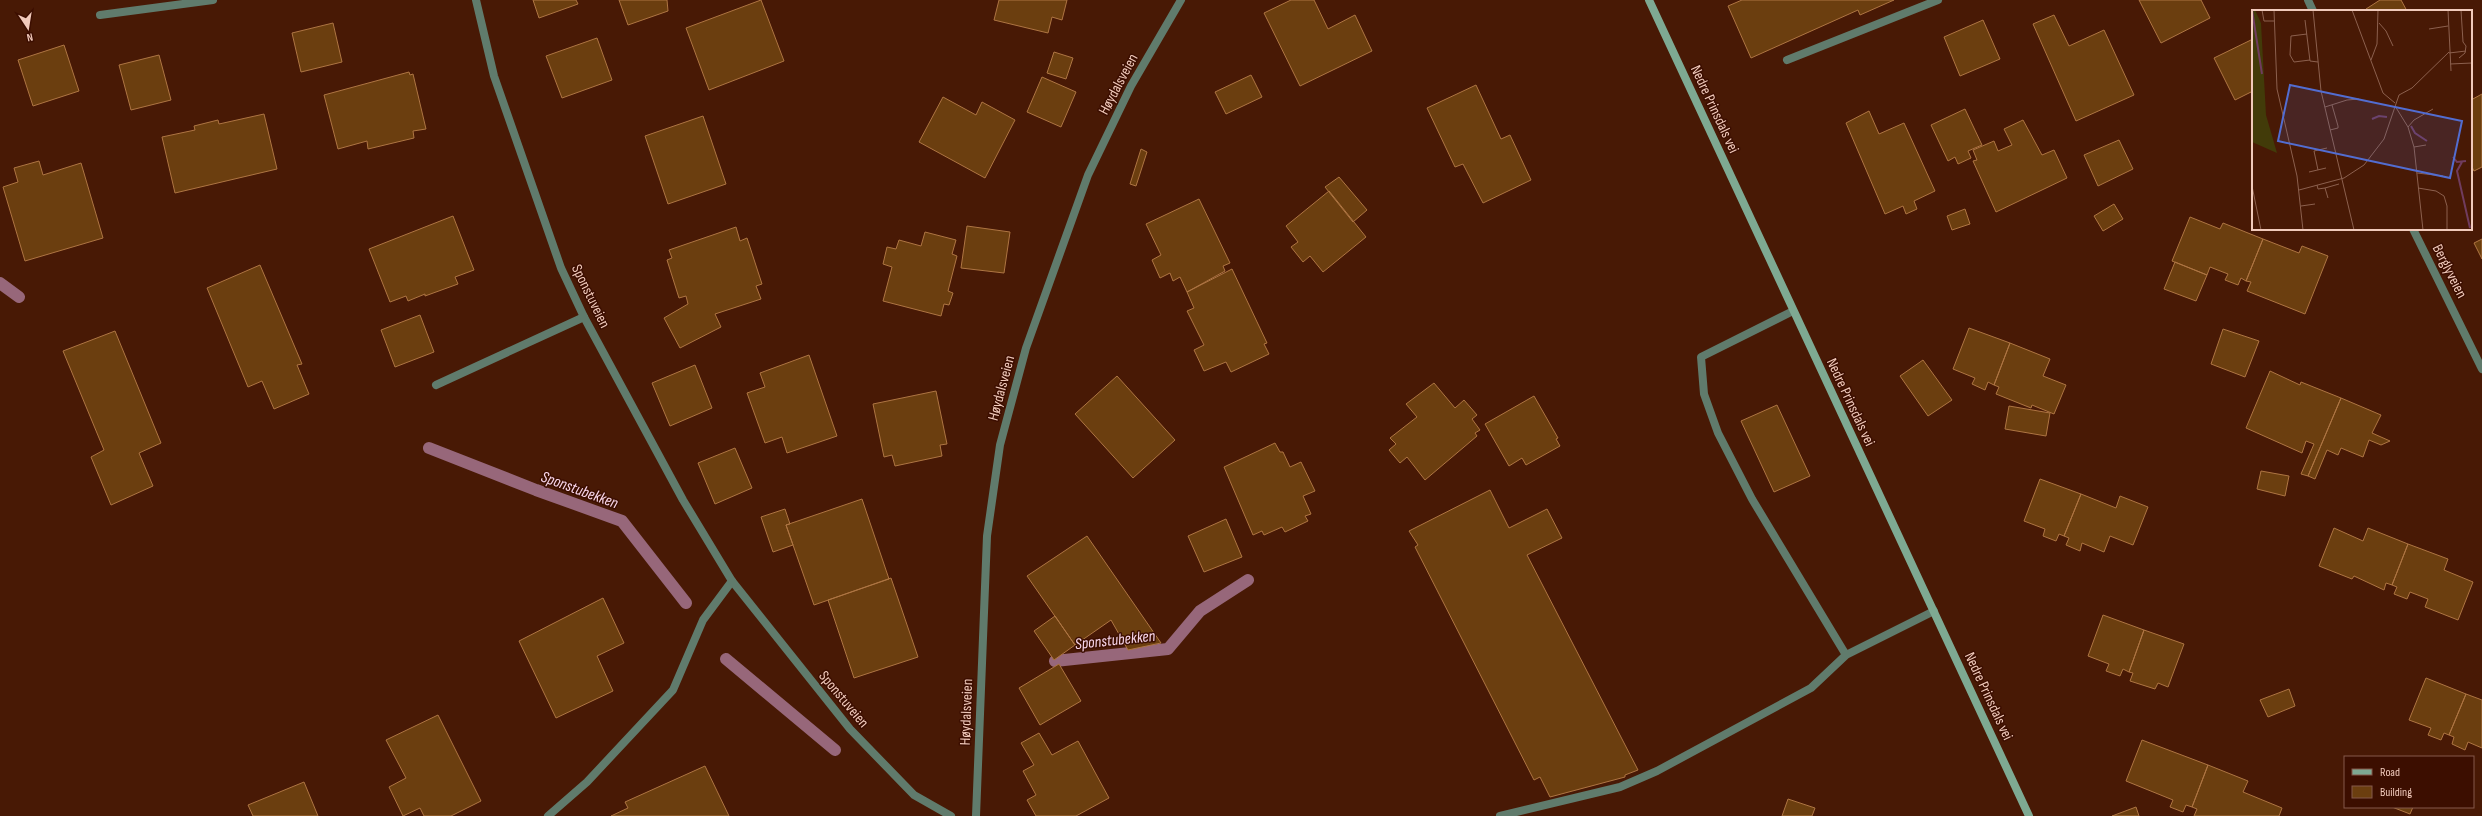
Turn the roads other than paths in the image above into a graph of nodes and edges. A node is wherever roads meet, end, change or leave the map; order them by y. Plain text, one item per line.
1 (213, 0) edge
2 (476, 0) edge
3 (1181, 0) edge
4 (1649, 0) edge
5 (1938, 0) edge
6 (2308, 0) edge
7 (2313, 10) edge
8 (100, 14) dead end
9 (1787, 60) dead end
10 (2413, 230) edge
11 (1793, 311) junction
12 (584, 317) junction
13 (2482, 369) edge
14 (436, 385) dead end
15 (732, 582) junction
16 (1934, 611) junction
17 (1846, 656) junction
18 (548, 816) edge
19 (952, 816) edge
20 (976, 816) edge
21 (1500, 816) edge
22 (2029, 816) edge

1 - 8 street
2 - 12 street, Sponstuveien
3 - 20 street, Høydalsveien
4 - 11 main road, Nedre Prinsdals vei
5 - 9 street
6 - 7 street
10 - 13 street, Berglyveien
11 - 16 main road, Nedre Prinsdals vei
11 - 17 street
12 - 14 street
12 - 15 street, Sponstuveien
15 - 18 street
15 - 19 street, Sponstuveien
16 - 17 street
16 - 22 main road, Nedre Prinsdals vei
17 - 21 street

